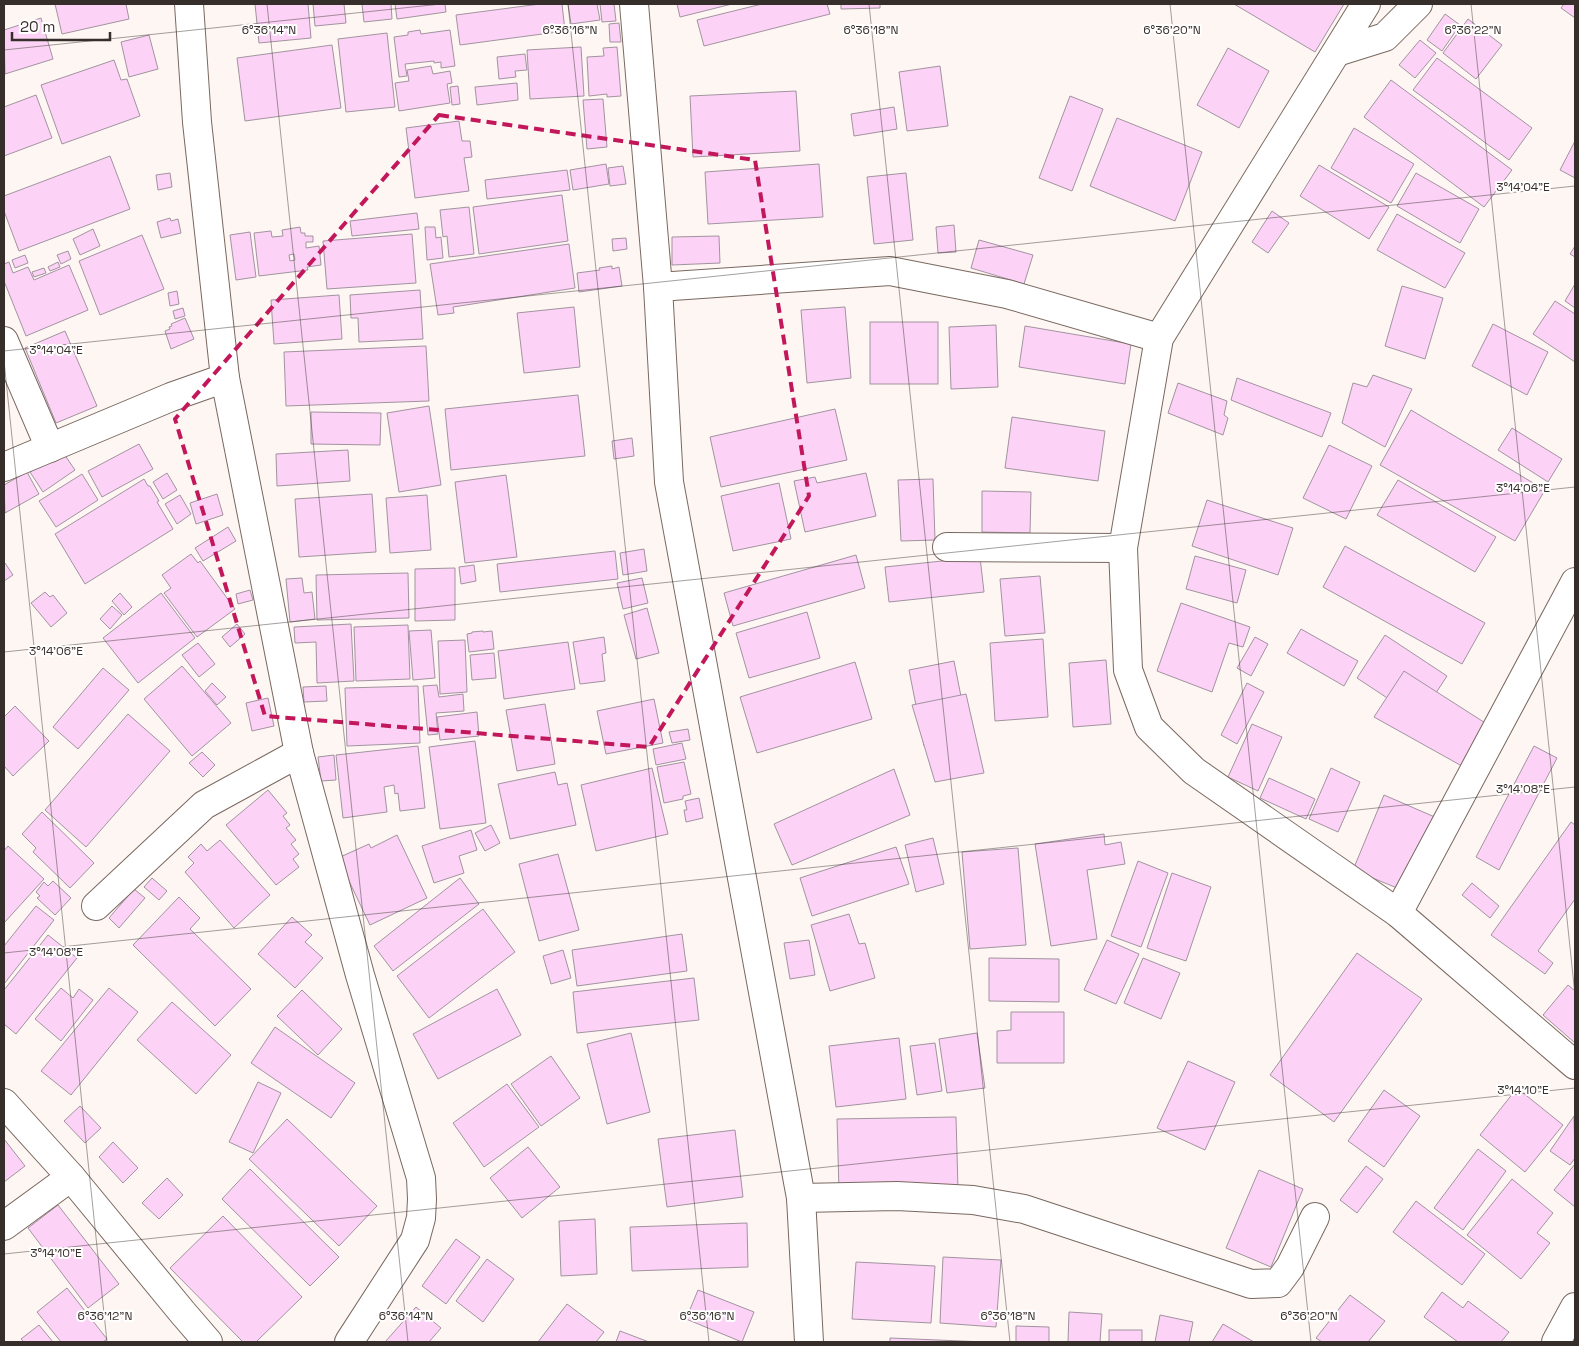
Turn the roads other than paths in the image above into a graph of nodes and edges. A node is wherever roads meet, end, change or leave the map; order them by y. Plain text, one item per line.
1 (188, 4) edge
2 (634, 4) edge
3 (1366, 4) edge
4 (1418, 4) edge
5 (1337, 52) junction
6 (658, 287) junction
7 (1159, 338) junction
8 (4, 341) edge
9 (225, 378) junction
10 (50, 448) junction
11 (4, 467) edge
12 (947, 546) dead end
13 (1123, 548) junction
14 (1575, 582) edge
15 (299, 753) junction
16 (96, 906) dead end
17 (1398, 912) junction
18 (1575, 1065) edge
19 (4, 1102) edge
20 (72, 1177) junction
21 (801, 1198) junction
22 (1315, 1217) dead end
23 (4, 1226) edge
24 (1575, 1307) edge
25 (208, 1342) edge
26 (349, 1342) edge
27 (809, 1342) edge
28 (1556, 1342) edge

1 - 9 street
2 - 6 street
3 - 5 street
4 - 5 street
5 - 7 street
6 - 7 street
6 - 21 street
7 - 13 street
8 - 10 street
9 - 10 street
9 - 15 street
10 - 11 street
12 - 13 street
13 - 17 street
14 - 17 street
15 - 16 street
15 - 26 street
17 - 18 street
19 - 20 street
20 - 23 street
20 - 25 street
21 - 22 street
21 - 27 street
24 - 28 street

